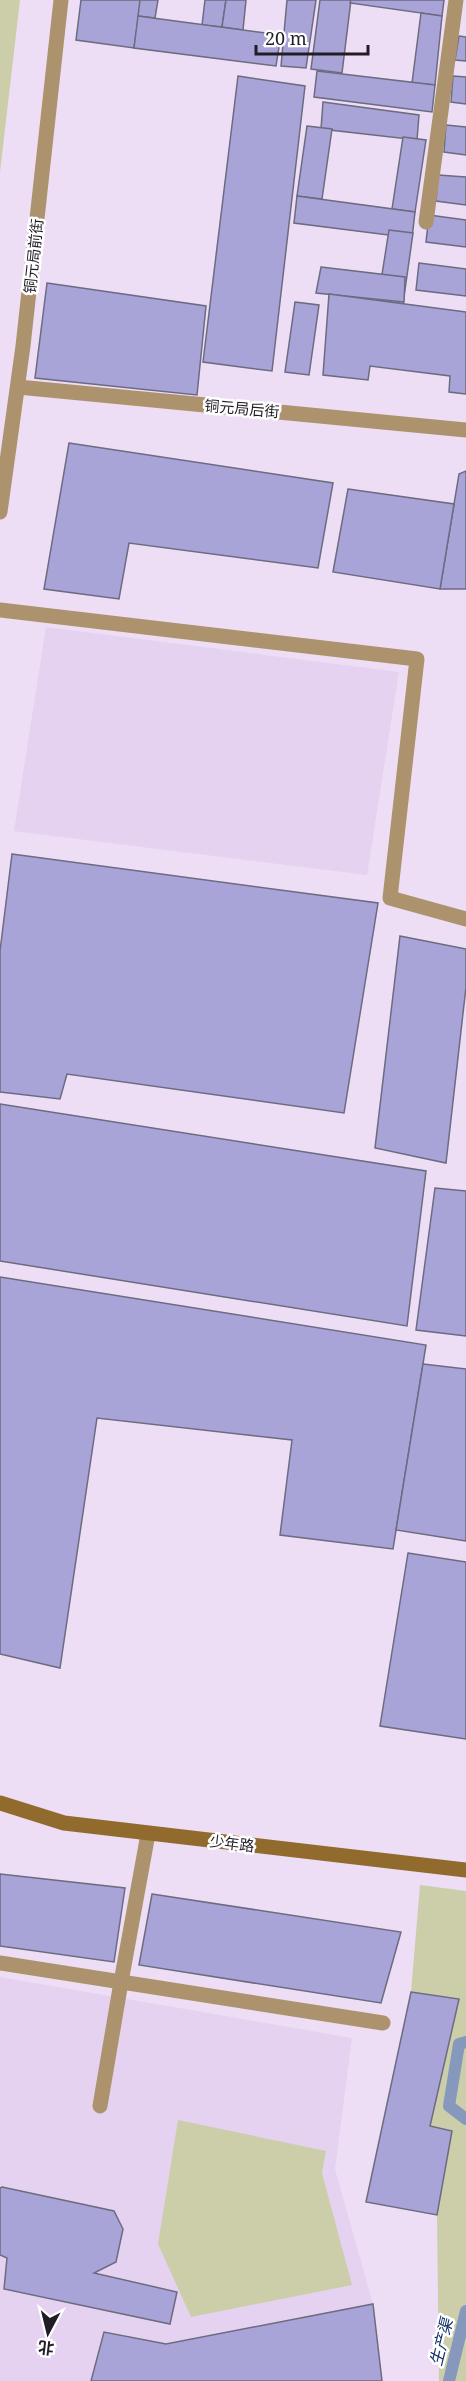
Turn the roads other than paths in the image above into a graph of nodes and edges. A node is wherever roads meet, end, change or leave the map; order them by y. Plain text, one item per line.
1 (61, 0) edge
2 (456, 0) edge
3 (426, 222) dead end
4 (18, 387) junction
5 (466, 430) edge
6 (0, 512) edge
7 (0, 610) edge
8 (466, 919) edge
9 (0, 1803) edge
10 (148, 1834) junction
11 (466, 1870) edge
12 (0, 1963) edge
13 (121, 1982) junction
14 (383, 2023) dead end
15 (100, 2106) dead end

1 - 4 street, 铜元局前街
2 - 3 street
4 - 5 street, 铜元局后街
4 - 6 street, 铜元局前街
7 - 8 street
9 - 10 main road, 少年路
10 - 11 main road, 少年路
10 - 13 street
12 - 13 street
13 - 14 street
13 - 15 street

